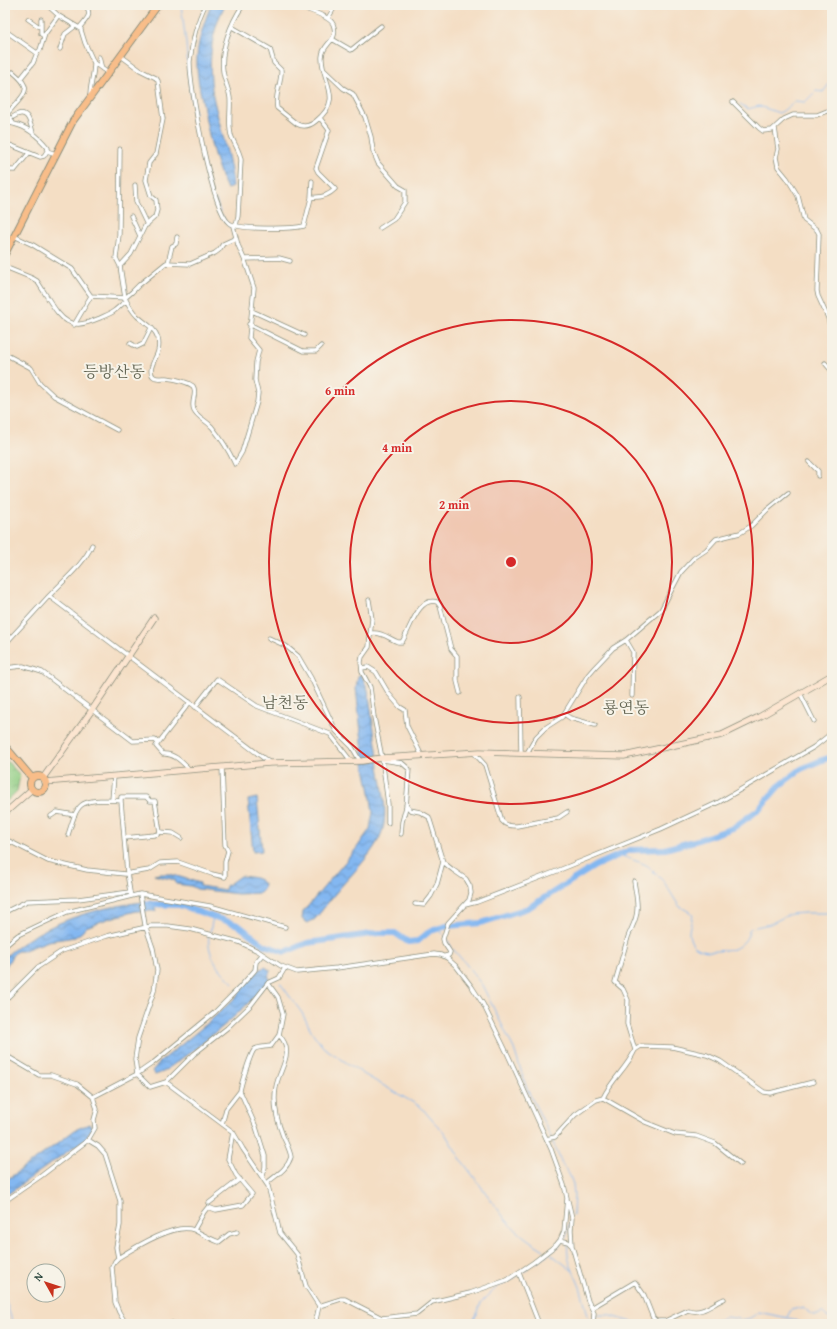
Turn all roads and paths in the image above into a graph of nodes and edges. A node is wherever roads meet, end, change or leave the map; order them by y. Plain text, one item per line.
1 (86, 5) edge
2 (158, 5) edge
3 (205, 5) edge
4 (243, 5) edge
5 (264, 5) edge
6 (273, 5) edge
7 (296, 5) edge
8 (336, 5) edge
9 (49, 6) edge
10 (58, 16) junction
11 (328, 18) junction
12 (28, 19) dead end
13 (41, 19) dead end
14 (74, 26) junction
15 (381, 26) dead end
16 (41, 27) junction
17 (232, 27) junction
18 (81, 29) junction
19 (7, 32) dead end
20 (44, 36) junction
21 (332, 39) junction
22 (60, 49) dead end
23 (37, 53) junction
24 (121, 56) junction
25 (99, 57) dead end
26 (94, 63) junction
27 (323, 69) junction
28 (13, 72) dead end
29 (105, 72) junction
30 (21, 78) junction
31 (90, 96) junction
32 (733, 102) dead end
33 (832, 109) edge
34 (13, 117) dead end
35 (320, 118) junction
36 (5, 122) edge
37 (13, 123) junction
38 (775, 128) junction
39 (33, 133) junction
40 (5, 143) edge
41 (120, 149) dead end
42 (47, 151) junction
43 (29, 153) junction
44 (56, 154) junction
45 (5, 170) edge
46 (312, 181) dead end
47 (135, 185) dead end
48 (311, 197) junction
49 (131, 216) dead end
50 (147, 225) junction
51 (235, 226) junction
52 (380, 228) dead end
53 (14, 236) junction
54 (140, 236) junction
55 (177, 237) dead end
56 (236, 238) junction
57 (5, 254) edge
58 (245, 259) junction
59 (290, 261) dead end
60 (168, 263) junction
61 (120, 266) junction
62 (5, 267) edge
63 (91, 296) junction
64 (125, 299) junction
65 (252, 311) junction
66 (250, 324) junction
67 (74, 325) junction
68 (151, 328) junction
69 (832, 333) edge
70 (304, 335) dead end
71 (130, 343) dead end
72 (321, 346) dead end
73 (5, 354) edge
74 (825, 363) dead end
75 (832, 371) edge
76 (117, 430) dead end
77 (809, 462) dead end
78 (818, 476) dead end
79 (788, 493) dead end
80 (92, 545) dead end
81 (49, 596) junction
82 (369, 600) dead end
83 (154, 618) dead end
84 (370, 636) junction
85 (269, 638) dead end
86 (626, 640) junction
87 (5, 644) edge
88 (127, 655) junction
89 (5, 668) edge
90 (362, 668) junction
91 (832, 675) edge
92 (460, 693) dead end
93 (800, 693) junction
94 (632, 696) dead end
95 (520, 697) dead end
96 (190, 702) junction
97 (195, 707) junction
98 (92, 710) junction
99 (564, 714) junction
100 (814, 720) dead end
101 (595, 725) dead end
102 (832, 730) edge
103 (336, 731) junction
104 (330, 734) junction
105 (158, 743) junction
106 (5, 746) edge
107 (474, 753) junction
108 (524, 753) junction
109 (422, 756) junction
110 (382, 759) junction
111 (351, 761) junction
112 (361, 761) junction
113 (270, 763) junction
114 (222, 767) junction
115 (190, 770) junction
116 (114, 776) junction
117 (32, 778) junction
118 (44, 780) junction
119 (32, 789) junction
120 (112, 800) junction
121 (121, 801) junction
122 (406, 805) junction
123 (567, 812) dead end
124 (5, 813) edge
125 (74, 815) junction
126 (51, 816) dead end
127 (388, 823) dead end
128 (160, 832) junction
129 (401, 834) dead end
130 (68, 835) dead end
131 (124, 838) junction
132 (181, 838) dead end
133 (5, 846) edge
134 (443, 862) junction
135 (127, 873) junction
136 (634, 881) dead end
137 (130, 894) junction
138 (140, 896) junction
139 (415, 904) dead end
140 (465, 905) junction
141 (5, 912) edge
142 (145, 926) junction
143 (285, 927) dead end
144 (5, 946) edge
145 (262, 955) junction
146 (445, 956) junction
147 (285, 968) junction
148 (268, 982) junction
149 (5, 1000) edge
150 (279, 1035) junction
151 (635, 1050) junction
152 (5, 1055) edge
153 (137, 1074) junction
154 (166, 1082) junction
155 (812, 1082) dead end
156 (240, 1091) junction
157 (93, 1097) junction
158 (603, 1098) junction
159 (222, 1124) junction
160 (233, 1132) junction
161 (546, 1139) junction
162 (88, 1140) junction
163 (741, 1164) dead end
164 (262, 1177) junction
165 (240, 1179) junction
166 (267, 1183) junction
167 (211, 1196) dead end
168 (567, 1198) junction
169 (5, 1200) edge
170 (209, 1203) junction
171 (208, 1207) junction
172 (194, 1230) junction
173 (238, 1232) dead end
174 (560, 1240) junction
175 (572, 1246) junction
176 (118, 1258) junction
177 (519, 1272) junction
178 (724, 1299) dead end
179 (319, 1306) junction
180 (591, 1306) junction
181 (653, 1318) junction
182 (126, 1324) edge
183 (315, 1324) edge
184 (539, 1324) edge
185 (593, 1324) edge
186 (654, 1324) edge

1 - 18 street
2 - 24 main road
3 - 51 street
4 - 17 street
5 - 6 street
7 - 11 street
8 - 11 street
9 - 10 street
10 - 14 street
10 - 20 street
11 - 21 street
12 - 16 street
13 - 16 street
14 - 18 street
14 - 22 street
15 - 21 street
16 - 20 street
17 - 35 street
17 - 51 street
18 - 26 street
19 - 23 street
20 - 23 street
21 - 27 street
23 - 30 street
24 - 29 main road
24 - 50 street
25 - 29 street
26 - 29 street
26 - 31 street
27 - 35 street
27 - 52 street
28 - 30 street
29 - 31 main road
30 - 37 street
31 - 44 main road
32 - 38 street
33 - 38 street
34 - 39 street
35 - 48 street
36 - 37 street
37 - 39 street
38 - 69 street
39 - 42 street
40 - 43 street
41 - 61 street
42 - 43 street
42 - 44 street
43 - 45 street
44 - 53 main road
46 - 48 street
47 - 50 street
48 - 51 street
49 - 54 street
50 - 54 street
51 - 56 street
53 - 57 main road
53 - 63 street
54 - 61 street
55 - 60 street
56 - 58 street
56 - 60 street
58 - 59 street
58 - 65 street
60 - 64 street
61 - 64 street
62 - 67 street
63 - 64 street
63 - 67 street
64 - 67 street
64 - 68 street
65 - 66 street
65 - 70 street
66 - 68 street
66 - 72 street
68 - 71 street
73 - 76 street
74 - 75 street
77 - 78 street
79 - 86 street
80 - 81 street
81 - 87 street
81 - 88 street
82 - 84 street
83 - 88 main road
84 - 90 street
84 - 92 street
85 - 103 street
86 - 94 street
86 - 99 street
88 - 96 street
88 - 98 main road
89 - 98 street
90 - 109 street
90 - 110 street
91 - 93 main road
93 - 100 street
93 - 108 main road
95 - 108 street
96 - 97 street
96 - 105 street
97 - 104 street
97 - 113 street
98 - 105 street
98 - 118 main road
99 - 101 street
99 - 108 street
102 - 140 street
103 - 104 street
103 - 112 street
104 - 111 street
105 - 115 street
106 - 117 main road
107 - 108 main road
107 - 109 main road
107 - 123 street
109 - 110 main road
110 - 112 main road
110 - 122 street
110 - 127 street
111 - 112 main road
111 - 113 main road
113 - 114 main road
114 - 115 main road
114 - 135 street
115 - 116 main road
116 - 118 main road
116 - 120 street
117 - 118 main road
117 - 119 main road
118 - 119 main road
119 - 124 main road
120 - 121 street
120 - 125 street
121 - 128 street
121 - 131 street
122 - 129 street
122 - 134 street
125 - 126 street
125 - 130 street
128 - 131 street
128 - 132 street
131 - 135 street
133 - 135 street
134 - 139 street
134 - 140 street
135 - 137 street
136 - 151 street
137 - 138 street
137 - 141 street
137 - 144 street
138 - 142 street
138 - 143 street
140 - 146 street
142 - 145 street
142 - 149 street
142 - 153 street
145 - 147 street
145 - 153 street
146 - 147 street
146 - 161 street
147 - 148 street
148 - 150 street
148 - 154 street
150 - 156 street
150 - 166 street
151 - 155 street
151 - 158 street
152 - 157 street
153 - 154 street
153 - 157 street
154 - 159 street
156 - 159 street
156 - 164 street
157 - 162 street
158 - 161 street
158 - 163 street
159 - 160 street
160 - 164 street
160 - 165 street
161 - 168 street
162 - 169 street
162 - 176 street
164 - 166 street
165 - 170 street
165 - 171 street
166 - 179 street
167 - 170 street
168 - 174 street
168 - 175 street
170 - 171 street
171 - 172 street
172 - 173 street
172 - 176 street
174 - 175 street
174 - 177 street
175 - 180 street
176 - 182 street
177 - 179 street
177 - 184 street
178 - 181 street
179 - 183 street
180 - 181 street
180 - 185 street
181 - 186 street

